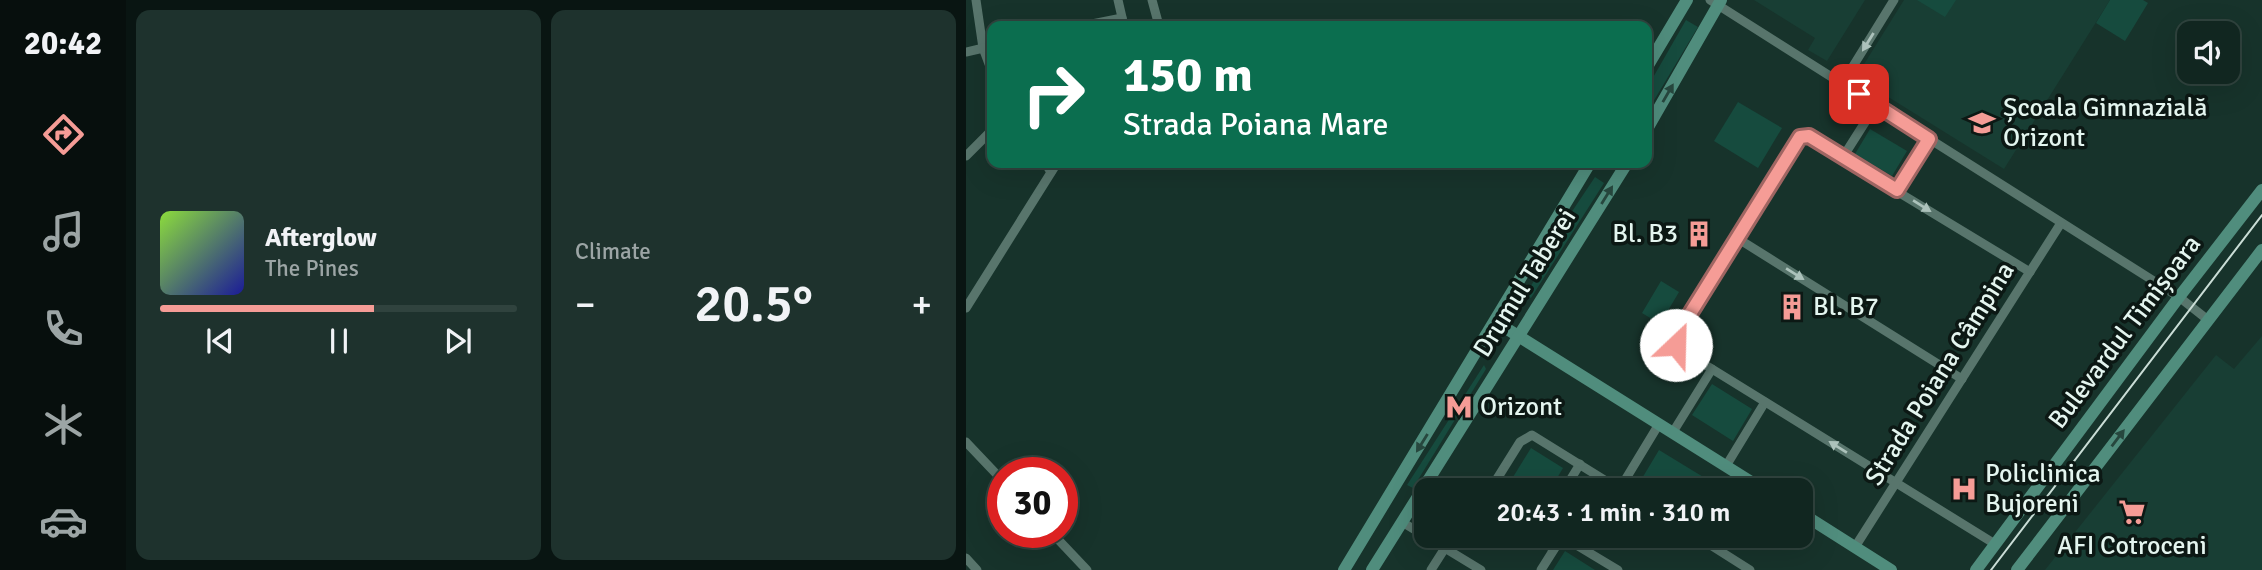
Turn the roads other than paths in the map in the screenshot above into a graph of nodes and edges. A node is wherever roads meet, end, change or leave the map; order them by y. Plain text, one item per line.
1 (976, 0) edge
2 (1118, 0) edge
3 (1152, 0) edge
4 (1687, 0) edge
5 (1894, 0) edge
6 (1717, 2) edge
7 (1123, 21) edge
8 (1158, 21) edge
9 (987, 43) edge
10 (987, 47) edge
11 (966, 52) edge
12 (1652, 59) edge
13 (1842, 84) junction
14 (1876, 105) junction
15 (1652, 120) edge
16 (987, 135) edge
17 (1929, 139) junction
18 (966, 156) edge
19 (1843, 157) junction
20 (1048, 168) edge
21 (1054, 168) edge
22 (1587, 168) edge
23 (1624, 168) edge
24 (1051, 172) junction
25 (1897, 190) junction
26 (2262, 190) edge
27 (2061, 223) junction
28 (1737, 238) junction
29 (2262, 250) edge
30 (2030, 272) junction
31 (2179, 297) junction
32 (966, 308) edge
33 (2208, 320) junction
34 (1496, 322) junction
35 (1519, 336) junction
36 (1712, 369) junction
37 (1962, 379) junction
38 (1765, 402) junction
39 (1659, 424) junction
40 (1673, 432) junction
41 (966, 442) edge
42 (987, 464) edge
43 (1580, 464) junction
44 (1726, 466) junction
45 (1741, 475) junction
46 (1429, 478) edge
47 (1498, 478) edge
48 (1571, 478) edge
49 (1602, 478) edge
50 (1626, 478) edge
51 (1739, 478) edge
52 (1746, 478) edge
53 (1896, 483) junction
54 (1395, 486) junction
55 (1414, 498) edge
56 (1414, 502) edge
57 (1813, 521) edge
58 (1402, 522) junction
59 (1414, 529) edge
60 (1995, 544) junction
61 (1855, 547) junction
62 (1066, 548) edge
63 (1445, 548) joint
64 (1715, 548) edge
65 (1554, 549) joint
66 (966, 558) edge
67 (1737, 567) edge
68 (1885, 569) edge
69 (977, 570) edge
70 (1087, 570) edge
71 (1343, 570) edge
72 (1372, 570) edge
73 (1431, 570) edge
74 (1481, 570) edge
75 (1541, 570) edge
76 (1618, 570) edge
77 (1750, 570) edge
78 (1976, 570) edge
79 (2017, 570) edge

1 - 9 street
2 - 7 street
3 - 8 street
4 - 12 main road
5 -> 13 street
6 - 13 street
15 -> 6 main road
10 - 11 street
13 - 14 street
14 - 17 street
14 - 19 street
16 - 18 street
17 - 25 street
17 - 27 street
19 - 25 street
19 - 28 street
20 - 24 street
21 - 24 street
22 - 34 main road, Drumul Taberei
35 -> 23 main road, Drumul Taberei
24 - 32 street
25 -> 30 street
26 - 31 main road, Bulevardul Timișoara
27 - 30 street, Strada Poiana Câmpina
27 - 31 street
28 - 36 street
28 -> 37 street
29 - 33 main road
30 - 37 street, Strada Poiana Câmpina
31 - 33 street
31 - 60 main road, Bulevardul Timișoara
79 -> 33 main road
34 - 35 main road
34 -> 54 main road, Drumul Taberei
35 - 39 main road
35 - 46 main road, Drumul Taberei
36 - 38 street
36 - 40 street
37 - 53 street, Strada Poiana Câmpina
38 - 44 street
53 -> 38 street
39 - 40 main road
39 - 50 street
40 - 44 main road
41 - 42 street
43 - 47 street
43 - 48 street
43 - 49 street
44 - 45 main road
45 - 51 street
45 - 52 main road
53 - 60 street
53 - 61 street, Strada Poiana Câmpina
54 - 55 main road
54 - 71 main road, Drumul Taberei
56 - 58 main road, Drumul Taberei
57 - 61 main road
58 - 59 street
58 - 72 main road, Drumul Taberei
60 - 78 main road, Bulevardul Timișoara
61 - 68 main road
62 - 70 street
63 - 73 street
63 - 74 street
64 - 67 street
65 - 75 street
65 - 76 street
66 - 69 street
67 - 77 street

